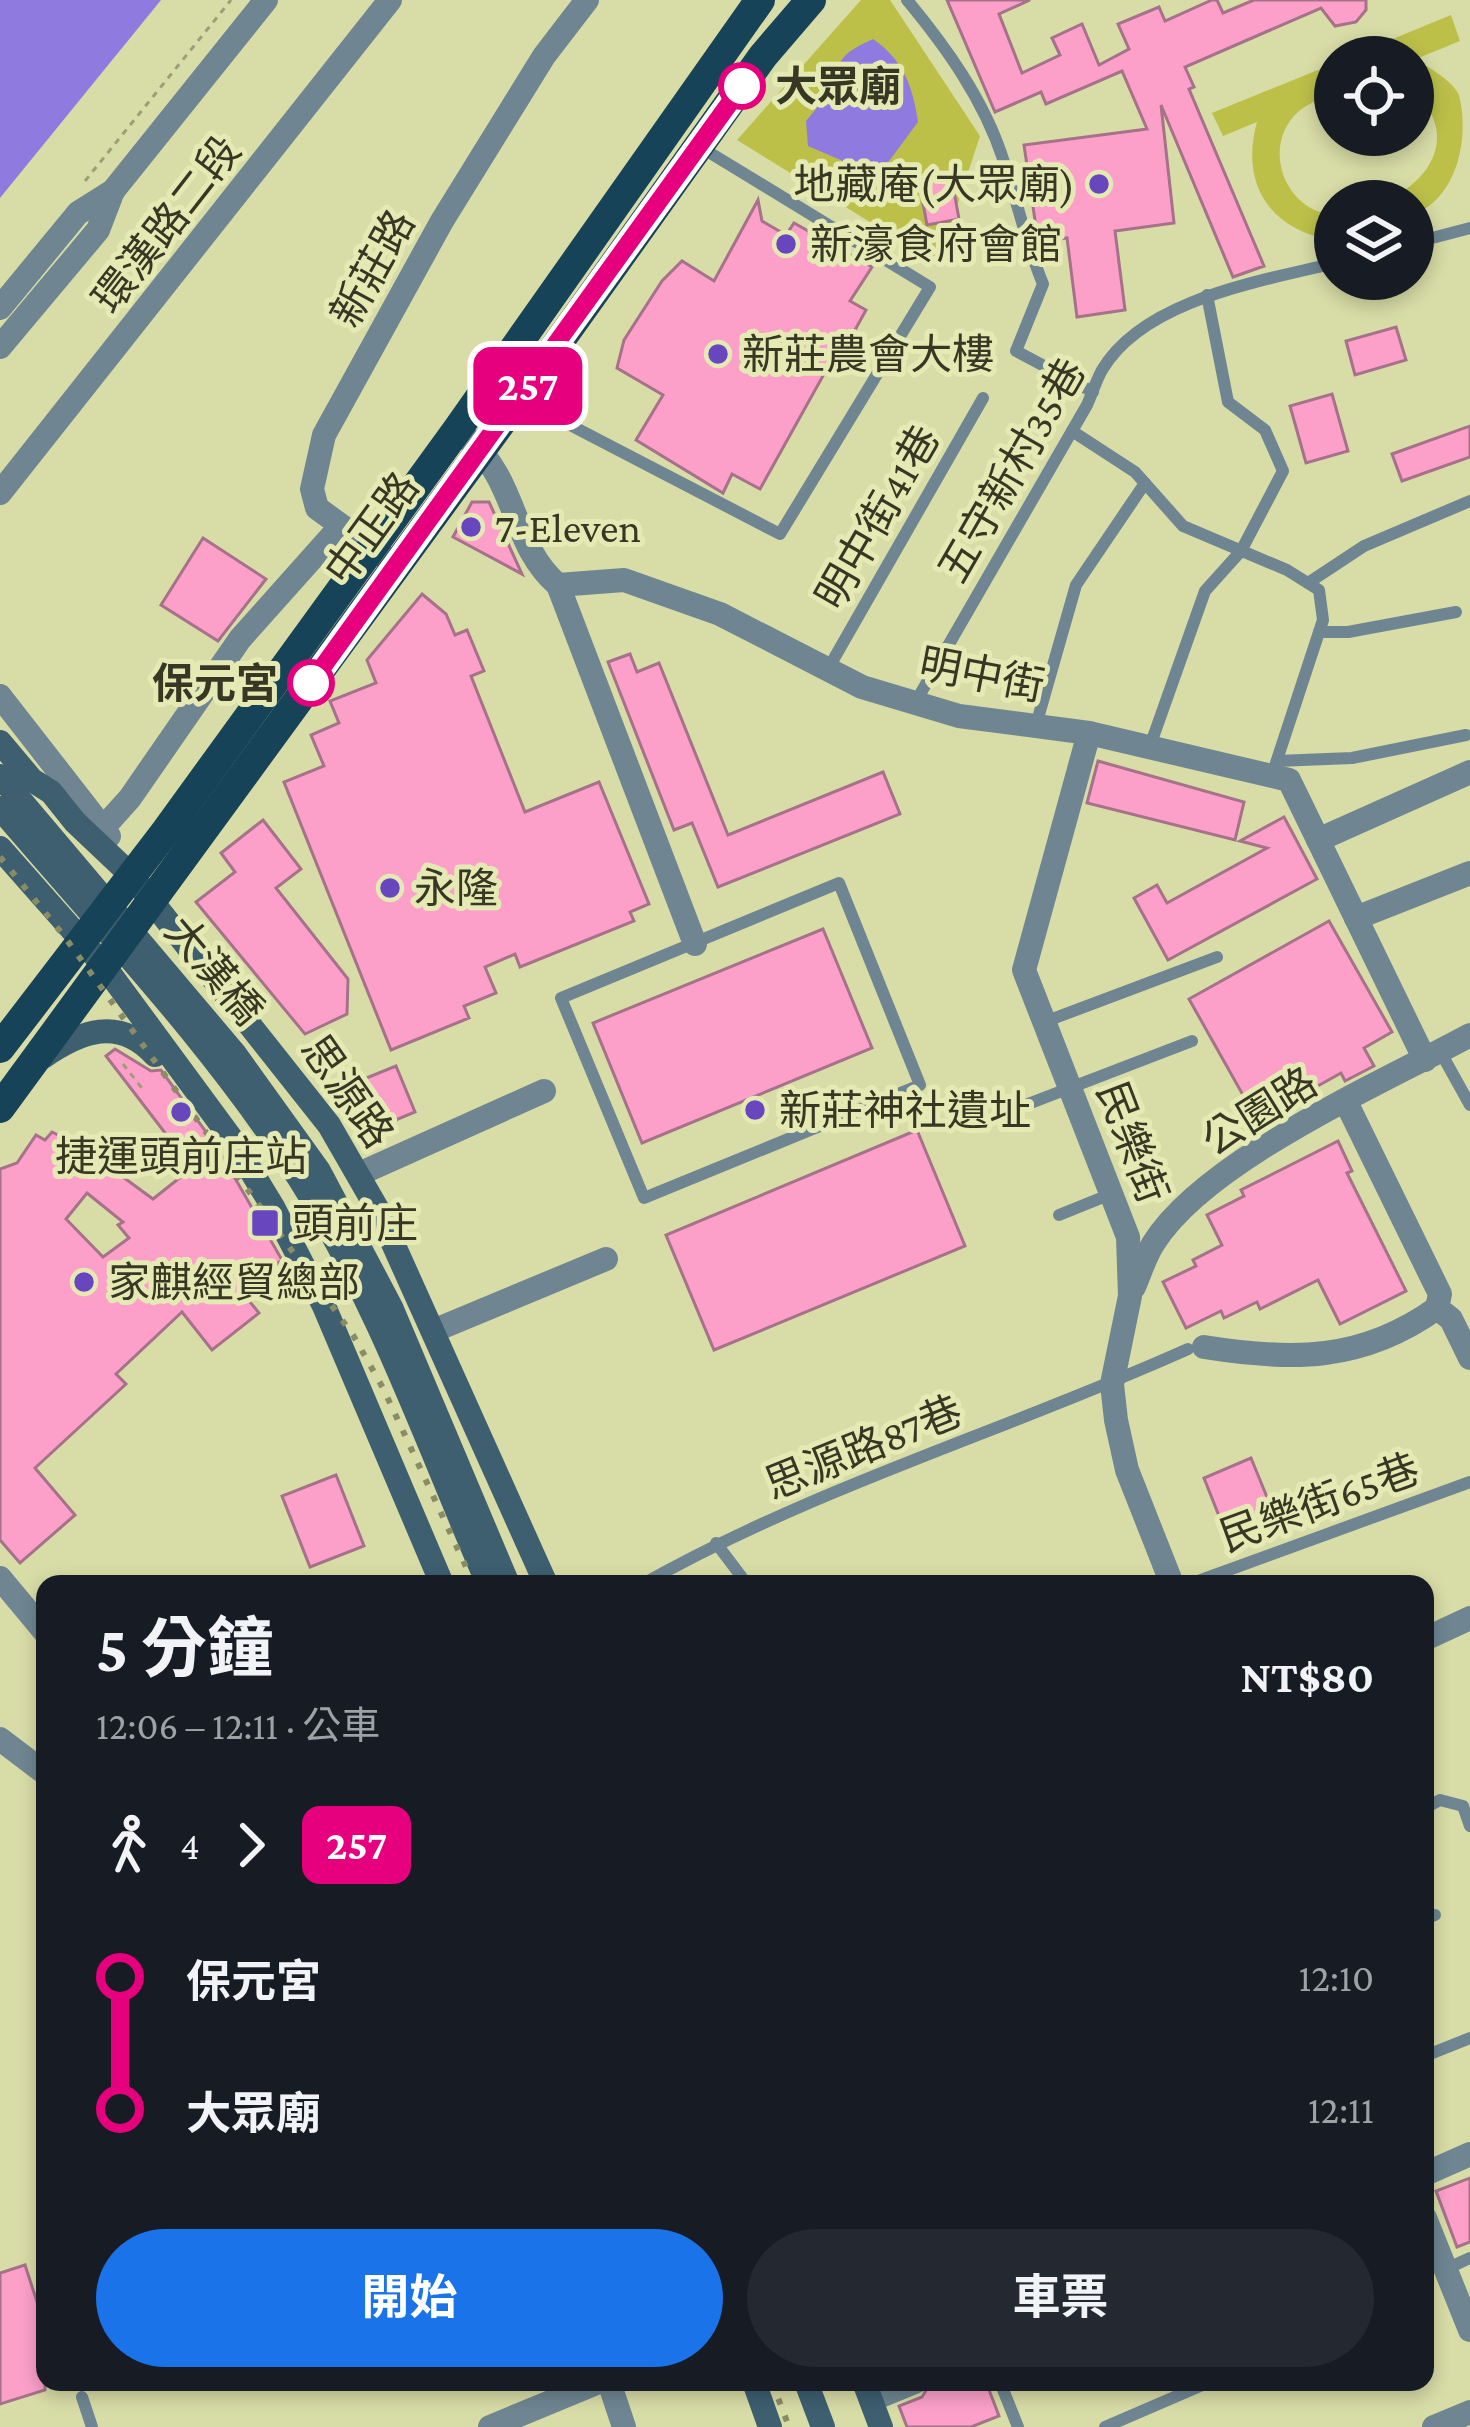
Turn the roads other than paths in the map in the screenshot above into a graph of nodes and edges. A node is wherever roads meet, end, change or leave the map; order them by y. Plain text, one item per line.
1 (266, 0) edge
2 (390, 0) edge
3 (586, 0) edge
4 (760, 0) edge
5 (811, 0) edge
6 (907, 0) edge
7 (700, 146) junction
8 (113, 191) junction
9 (1470, 228) edge
10 (1434, 237) edge
11 (1314, 267) edge
12 (1207, 295) junction
13 (0, 308) edge
14 (0, 347) edge
15 (1093, 392) junction
16 (519, 398) junction
17 (983, 398) dead end
18 (1072, 431) junction
19 (469, 440) junction
20 (1144, 483) junction
21 (0, 494) edge
22 (1470, 501) edge
23 (339, 528) junction
24 (1241, 551) junction
25 (383, 556) junction
26 (1309, 584) junction
27 (559, 585) junction
28 (1456, 611) dead end
29 (1319, 632) junction
30 (828, 669) junction
31 (0, 695) edge
32 (915, 703) junction
33 (0, 722) edge
34 (1035, 726) junction
35 (1089, 733) junction
36 (1466, 735) dead end
37 (0, 742) edge
38 (1150, 747) junction
39 (1274, 768) junction
40 (1470, 772) edge
41 (0, 776) edge
42 (51, 792) junction
43 (0, 808) edge
44 (104, 826) junction
45 (1318, 840) junction
46 (5, 857) edge
47 (1470, 873) edge
48 (131, 875) junction
49 (153, 903) junction
50 (1356, 918) junction
51 (80, 938) junction
52 (694, 944) junction
53 (1217, 957) dead end
54 (105, 967) junction
55 (248, 1018) junction
56 (1044, 1022) junction
57 (1470, 1035) edge
58 (1192, 1041) dead end
59 (0, 1048) edge
60 (1432, 1055) junction
61 (31, 1065) junction
62 (187, 1078) junction
63 (297, 1080) junction
64 (1070, 1088) junction
65 (544, 1091) dead end
66 (1346, 1102) junction
67 (1470, 1105) edge
68 (0, 1108) edge
69 (997, 1116) dead end
70 (231, 1138) junction
71 (247, 1168) junction
72 (359, 1174) junction
73 (1111, 1195) junction
74 (1059, 1215) dead end
75 (606, 1259) dead end
76 (1130, 1296) junction
77 (1437, 1309) junction
78 (434, 1331) junction
79 (1196, 1348) joint
80 (1470, 1358) edge
81 (1112, 1384) junction
82 (431, 1429) junction
83 (1470, 1482) edge
84 (506, 1493) junction
85 (716, 1543) junction
86 (438, 1575) edge
87 (485, 1575) edge
88 (504, 1575) edge
89 (523, 1575) edge
90 (542, 1575) edge
91 (659, 1575) edge
92 (740, 1575) edge
93 (1168, 1575) edge
94 (1215, 1575) edge
95 (0, 1578) edge
96 (1470, 1618) edge
97 (36, 1621) edge
98 (1434, 1635) edge
99 (0, 1739) edge
100 (36, 1766) edge
101 (1434, 1803) edge
102 (1470, 1826) edge
103 (1470, 2038) edge
104 (1434, 2052) edge
105 (1470, 2154) edge
106 (1434, 2170) edge
107 (1434, 2241) edge
108 (1470, 2258) edge
109 (1445, 2269) junction
110 (1470, 2330) edge
111 (577, 2391) edge
112 (612, 2391) edge
113 (757, 2391) edge
114 (809, 2391) edge
115 (823, 2391) edge
116 (867, 2391) edge
117 (1004, 2391) edge
118 (1189, 2391) edge
119 (82, 2397) dead end
120 (1470, 2412) edge
121 (92, 2427) edge
122 (490, 2427) edge
123 (625, 2427) edge
124 (770, 2427) edge
125 (823, 2427) edge
126 (837, 2427) edge
127 (881, 2427) edge
128 (1018, 2427) edge
129 (1106, 2427) edge
130 (1434, 2427) edge

1 - 8 street
2 - 21 street, 環漢路二段
3 - 23 street, 新莊路
4 - 19 main road, 中正路
5 - 7 main road, 中正路
6 - 15 lane
7 - 16 main road, 中正路
7 - 16 lane
8 - 13 street
8 - 14 street
9 - 10 lane
11 - 12 lane, 五守新村35巷
12 - 15 lane, 五守新村35巷
12 - 24 lane
15 - 18 lane, 五守新村35巷
16 - 19 main road, 中正路
17 - 30 lane, 明中街41巷
18 - 20 lane
18 - 32 lane, 五守新村35巷
19 - 25 main road, 中正路
19 - 27 street
20 - 24 lane
20 - 34 lane
22 - 26 lane
23 - 25 street
23 - 44 street
24 - 26 lane
24 - 38 lane
25 - 48 main road, 中正路
25 - 49 main road, 中正路
26 - 29 lane
27 - 30 street, 明中街
27 - 52 street
28 - 29 lane
29 - 39 lane
30 - 32 street, 明中街
31 - 44 street, 思源路
32 - 34 street, 明中街
33 - 42 street
34 - 35 street, 明中街
35 - 38 street, 明中街
35 - 56 street, 民樂街
36 - 39 lane
37 - 42 main road
38 - 39 street, 明中街
39 - 45 street
40 - 45 street
41 - 82 main road, 大漢橋
42 - 48 main road
43 - 82 main road, 大漢橋
44 - 48 street, 思源路
45 - 50 street
46 - 51 main road
47 - 50 street
48 - 49 main road, 思源路
48 - 51 main road, 中正路
49 - 54 main road, 中正路
49 - 55 main road, 思源路
50 - 60 street
51 - 54 main road
51 - 59 main road, 中正路
52 - 52 lane
53 - 56 lane
54 - 61 main road, 中正路
54 - 62 main road
55 - 62 main road
55 - 63 main road, 思源路
56 - 64 street, 民樂街
57 - 60 street, 公園路
58 - 64 lane
60 - 66 street, 公園路
60 - 67 lane
61 - 68 main road, 中正路
61 - 71 main road
62 - 70 main road
63 - 70 main road
63 - 72 main road, 思源路
64 - 69 lane
64 - 73 street, 民樂街
65 - 72 street
66 - 76 street, 公園路
66 - 77 street
70 - 71 main road
71 - 86 main road
72 - 78 main road, 思源路
73 - 74 lane
73 - 76 street, 民樂街
75 - 78 street
76 - 81 street, 民樂街
77 - 79 street
77 - 80 street
78 - 84 main road, 思源路
79 - 81 lane, 思源路87巷
81 - 85 lane, 思源路87巷
81 - 93 street, 民樂街
82 - 87 main road
82 - 88 main road
83 - 94 lane, 民樂街65巷
84 - 89 main road
84 - 90 main road, 思源路
85 - 91 lane, 思源路87巷
85 - 92 lane
95 - 97 street
96 - 98 street
99 - 100 street
101 - 102 lane
103 - 104 lane
105 - 106 street
107 - 109 street
108 - 109 lane
109 - 110 street
111 - 122 street
112 - 123 street
113 - 124 main road
114 - 125 main road
115 - 126 main road
116 - 127 main road
117 - 128 lane
118 - 129 lane
119 - 121 lane
120 - 130 street

